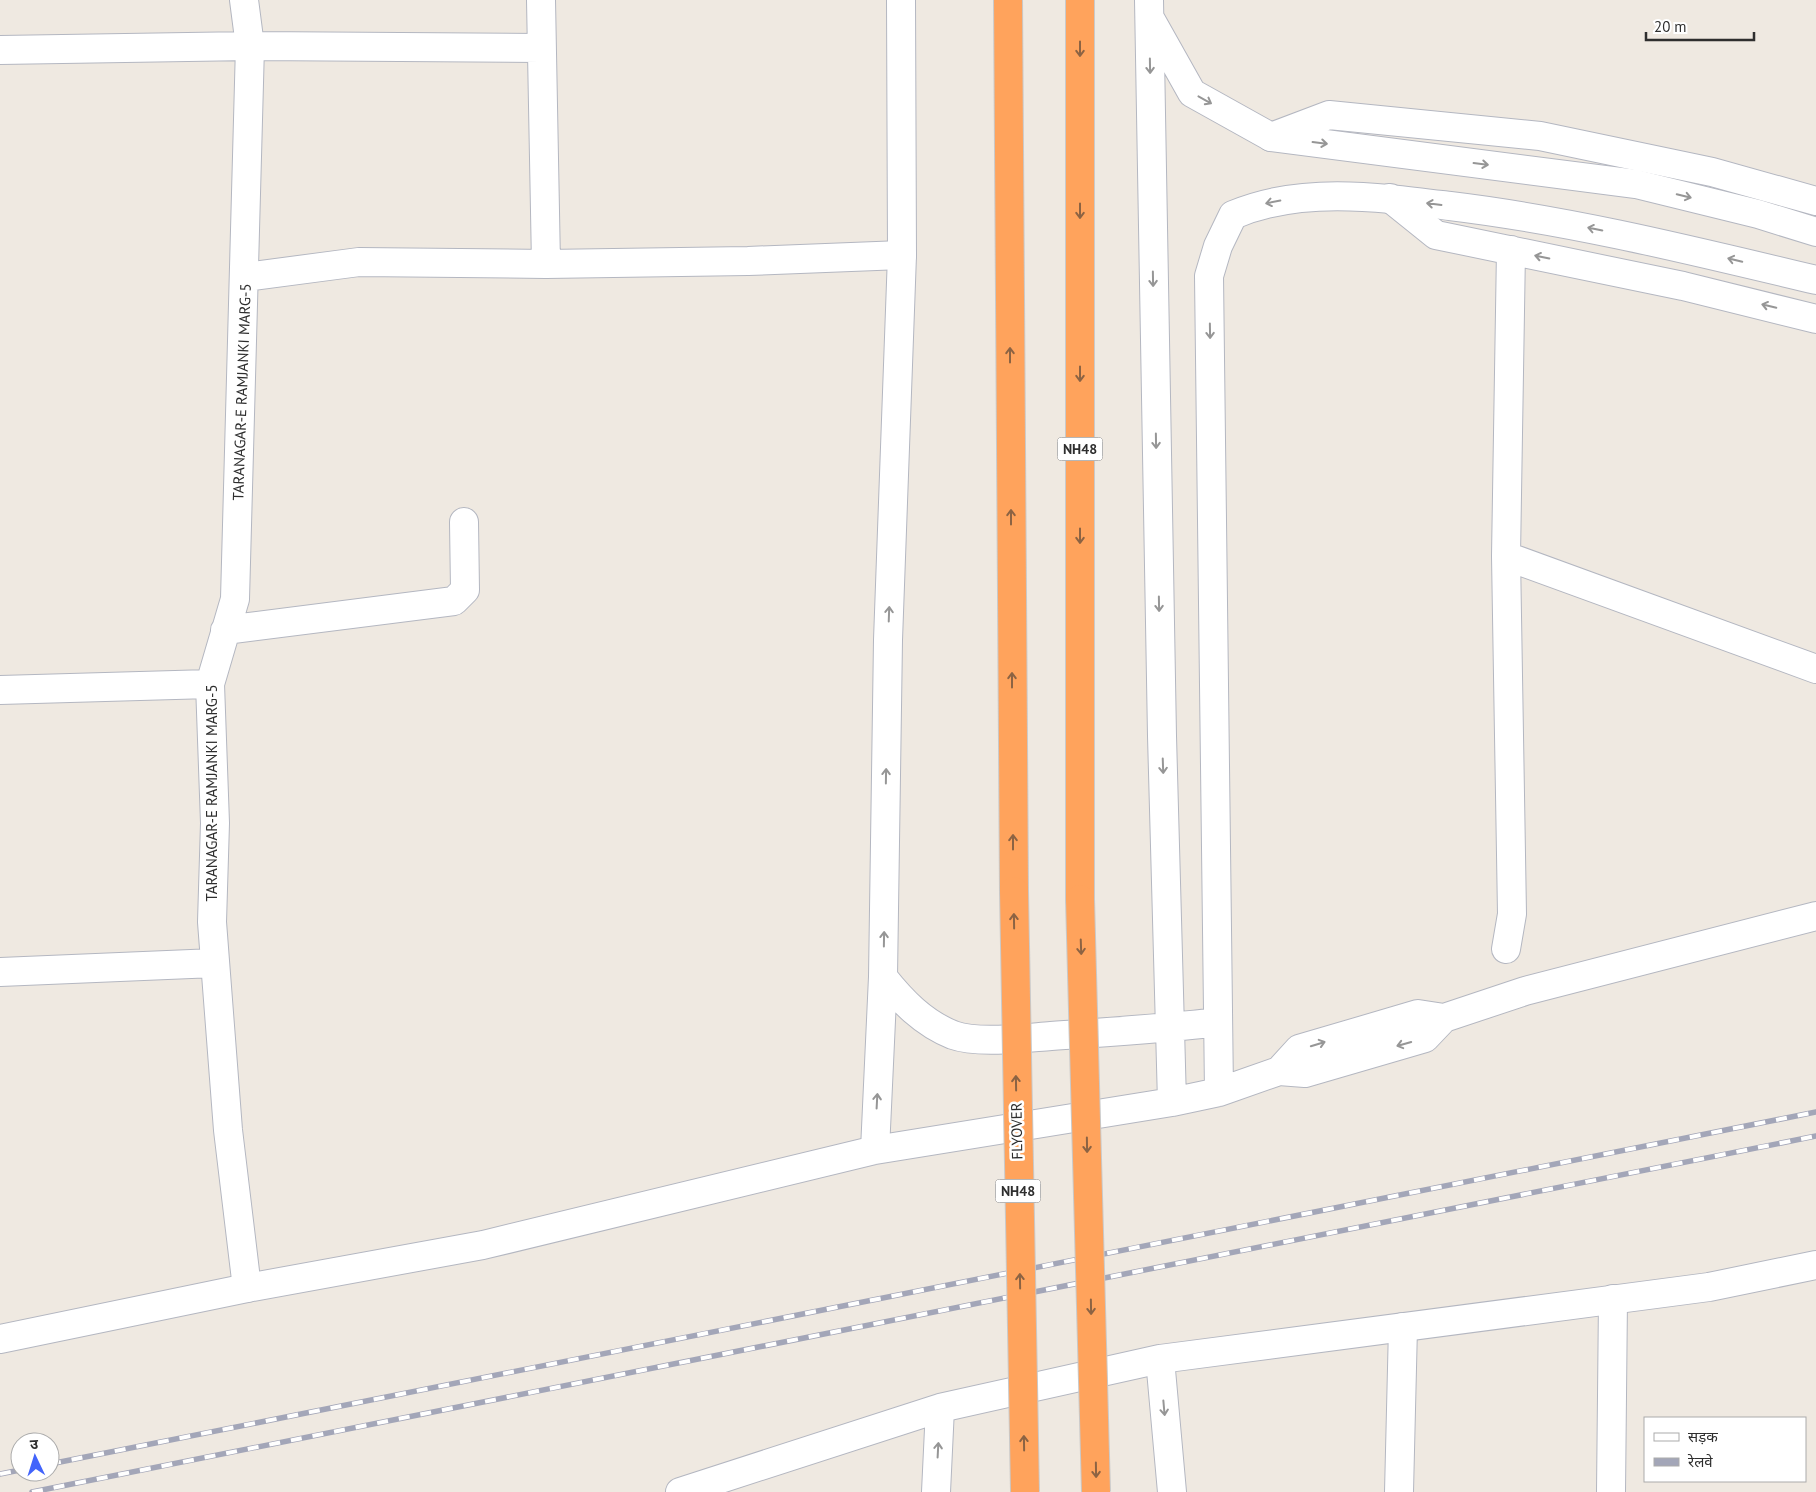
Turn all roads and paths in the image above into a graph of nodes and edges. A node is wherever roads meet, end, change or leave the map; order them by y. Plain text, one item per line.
1 (244, 0) edge
2 (541, 0) edge
3 (902, 0) edge
4 (1008, 0) edge
5 (1080, 0) edge
6 (1149, 9) edge
7 (250, 46) junction
8 (541, 48) junction
9 (0, 50) edge
10 (1271, 137) junction
11 (1390, 198) junction
12 (1816, 201) edge
13 (1816, 232) edge
14 (1511, 250) junction
15 (902, 255) junction
16 (546, 264) junction
17 (245, 277) junction
18 (1816, 280) edge
19 (1816, 319) edge
20 (464, 522) dead end
21 (1506, 556) junction
22 (225, 630) junction
23 (1816, 669) edge
24 (210, 684) junction
25 (0, 690) edge
26 (1816, 916) edge
27 (1506, 949) dead end
28 (215, 963) junction
29 (0, 972) edge
30 (883, 977) junction
31 (1218, 1022) junction
32 (1170, 1028) junction
33 (1219, 1092) junction
34 (1172, 1102) junction
35 (875, 1150) junction
36 (1816, 1265) edge
37 (247, 1288) junction
38 (1613, 1299) junction
39 (1403, 1327) junction
40 (0, 1339) edge
41 (1160, 1359) junction
42 (940, 1408) junction
43 (680, 1492) edge
44 (936, 1492) edge
45 (1025, 1492) edge
46 (1096, 1492) edge
47 (1172, 1492) edge
48 (1399, 1492) edge
49 (1611, 1492) edge

1 - 7 street, TARANAGAR-E RAMJANKI MARG-5
2 - 8 street
3 - 15 street
45 -> 4 highway, FLYOVER / NH48, bridge
5 -> 46 highway, NH48, bridge
6 -> 10 street
6 -> 32 street
7 - 8 street
7 - 9 street
7 - 17 street, TARANAGAR-E RAMJANKI MARG-5
8 - 16 street
10 - 12 street
10 -> 13 street
11 - 14 street
18 -> 11 street
11 -> 31 street
19 -> 14 street
14 - 21 street
15 - 16 street
30 -> 15 street
16 - 17 street
17 - 22 street, TARANAGAR-E RAMJANKI MARG-5
20 - 22 street
21 - 23 street
21 - 27 street
22 - 24 street, TARANAGAR-E RAMJANKI MARG-5
24 - 25 street
24 - 28 street, TARANAGAR-E RAMJANKI MARG-5
26 - 33 street
28 - 29 street
28 - 37 street, TARANAGAR-E RAMJANKI MARG-5
30 - 32 street
35 -> 30 street
31 - 32 street
31 - 33 street
32 - 34 street
33 - 34 street
34 - 35 street
35 - 37 street
36 - 38 street
37 - 40 street
38 - 39 street
38 - 49 street
39 - 41 street
39 - 48 street
41 - 42 street
41 -> 47 street
42 - 43 street
44 -> 42 street

